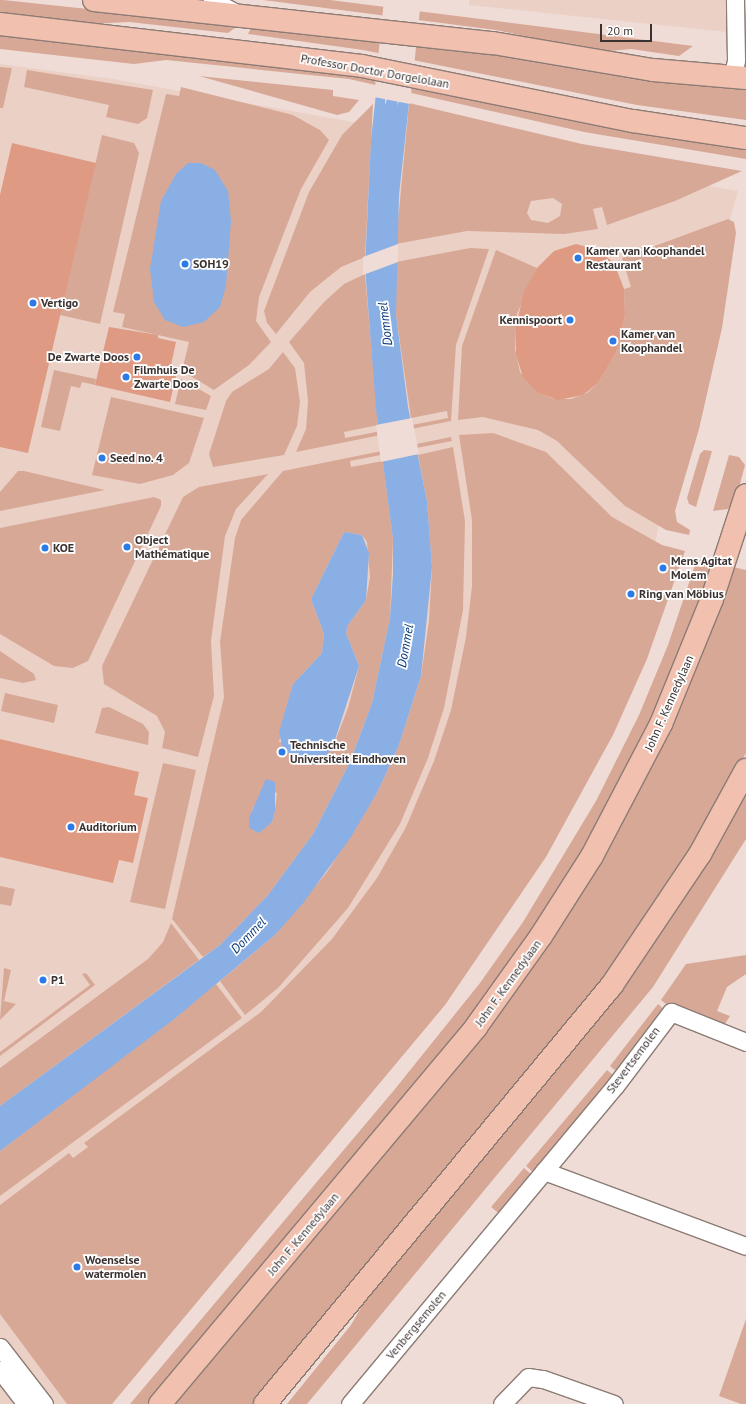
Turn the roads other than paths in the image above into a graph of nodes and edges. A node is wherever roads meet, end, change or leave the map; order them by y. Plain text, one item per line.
1 (94, 0) edge
2 (212, 0) edge
3 (739, 5) edge
4 (242, 16) junction
5 (0, 24) edge
6 (214, 48) junction
7 (739, 78) edge
8 (746, 138) edge
9 (746, 495) edge
10 (741, 529) edge
11 (746, 770) edge
12 (746, 1042) edge
13 (544, 1171) junction
14 (481, 1246) joint
15 (746, 1246) edge
16 (0, 1347) edge
17 (0, 1370) edge
18 (26, 1404) edge
19 (44, 1404) edge
20 (160, 1404) edge
21 (265, 1404) edge
22 (350, 1404) edge
23 (502, 1404) edge
24 (614, 1404) edge

1 - 4 main road
2 - 4 street
3 - 7 street
4 - 6 main road
4 - 7 main road
5 - 6 main road, Professor Doctor Dorgelolaan
6 - 8 main road, Professor Doctor Dorgelolaan
9 - 10 main road, John F. Kennedylaan
10 - 20 main road, John F. Kennedylaan
11 - 21 main road
12 - 13 street, Stevertsemolen
13 - 14 street, Stevertsemolen
13 - 15 street
14 - 22 street, Venbergsemolen
16 - 19 street
17 - 18 street
23 - 24 street

